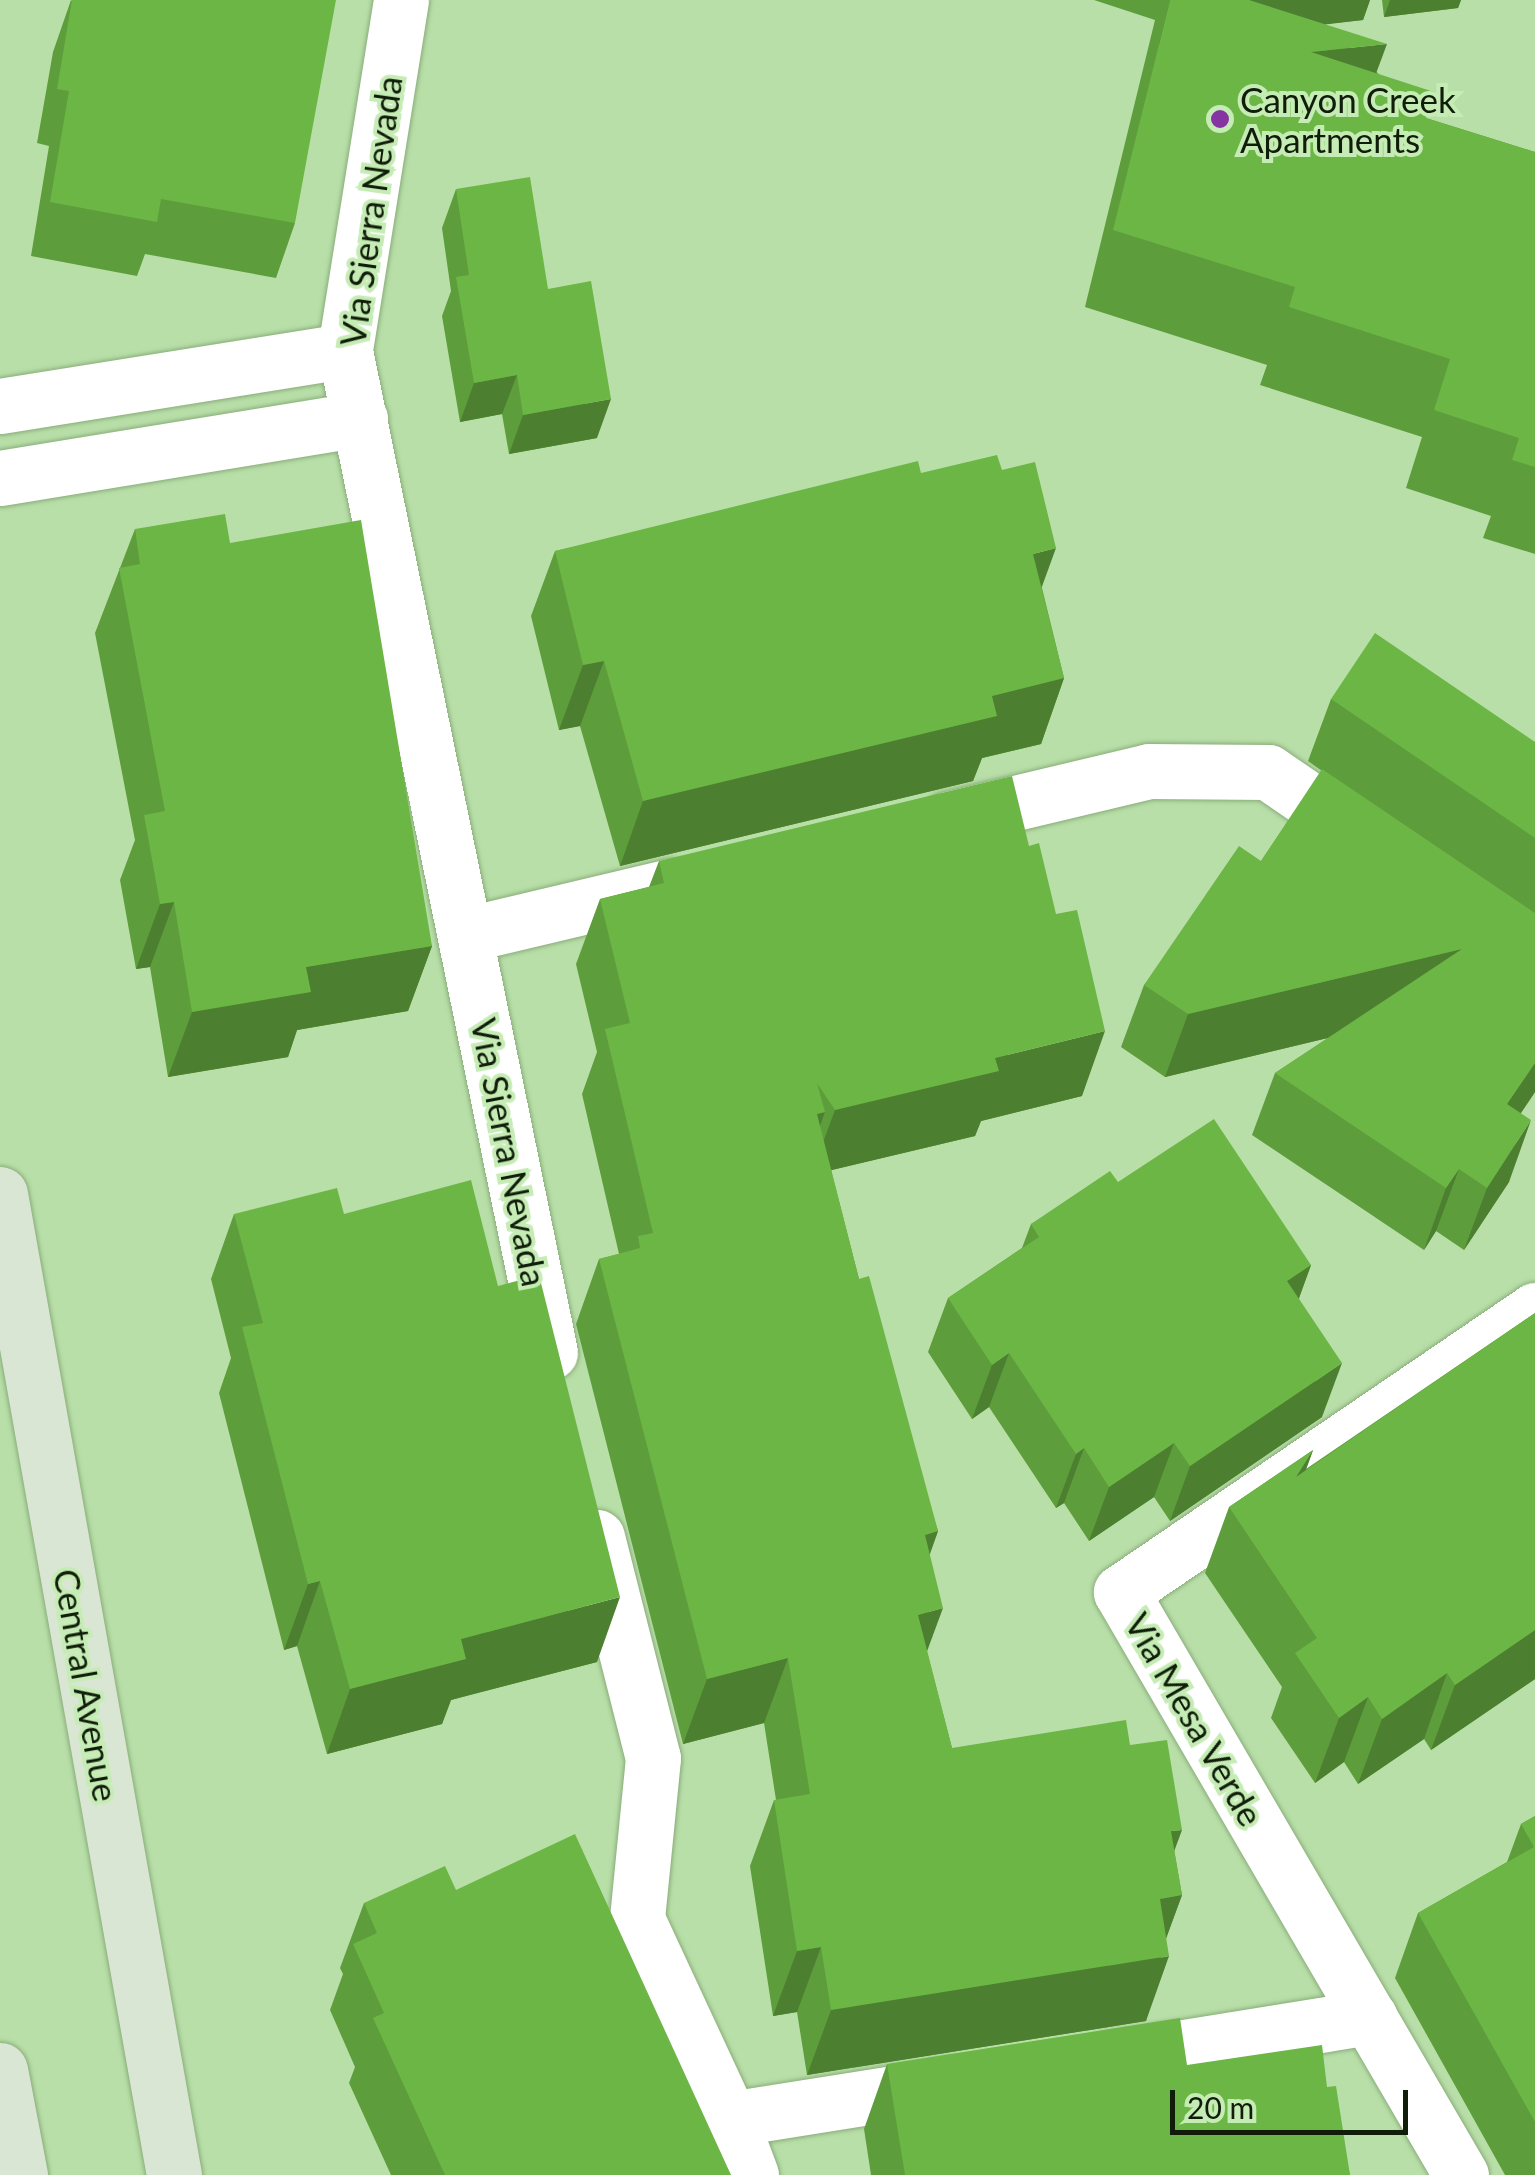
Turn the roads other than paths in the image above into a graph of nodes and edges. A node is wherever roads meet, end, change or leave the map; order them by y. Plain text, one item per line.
1 (401, 0) edge
2 (345, 351) junction
3 (0, 406) edge
4 (360, 420) junction
5 (0, 478) edge
6 (896, 832) edge
7 (1409, 868) edge
8 (721, 874) edge
9 (468, 934) junction
10 (0, 1194) edge
11 (1535, 1310) edge
12 (563, 1405) edge
13 (582, 1480) edge
14 (1370, 2017) junction
15 (1060, 2066) edge
16 (0, 2070) edge
17 (1002, 2076) edge
18 (730, 2119) junction
19 (20, 2175) edge
20 (174, 2175) edge
21 (751, 2175) edge
22 (1461, 2175) edge

1 - 2 street, Via Sierra Nevada
2 - 3 street
2 - 4 street, Via Sierra Nevada
4 - 5 street
4 - 9 street, Via Sierra Nevada
6 - 7 street
8 - 9 street
9 - 12 street, Via Sierra Nevada
10 - 20 main road, Central Avenue
11 - 14 street, Via Mesa Verde
13 - 18 street
14 - 15 street
14 - 22 street, Via Mesa Verde
16 - 19 main road
17 - 18 street
18 - 21 street

